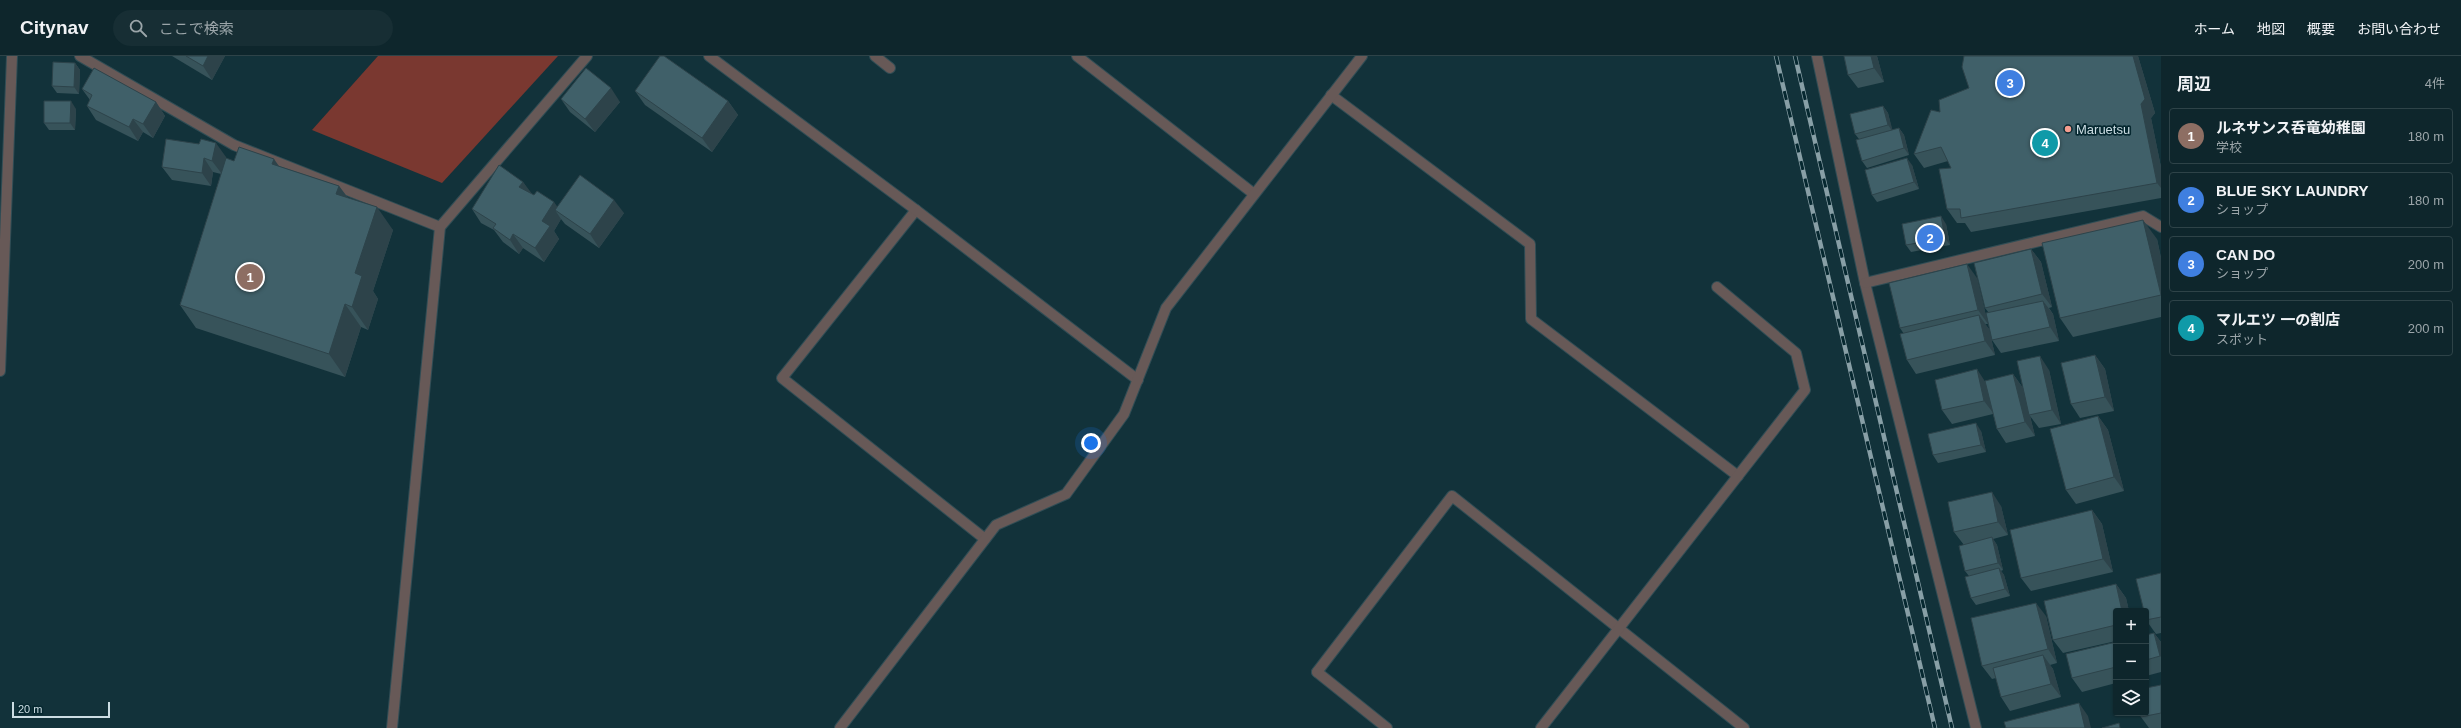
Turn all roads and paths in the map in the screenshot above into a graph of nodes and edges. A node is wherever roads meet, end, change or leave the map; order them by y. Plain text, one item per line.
1 (12, 56) edge
2 (80, 56) edge
3 (587, 56) edge
4 (709, 56) edge
5 (875, 56) edge
6 (1077, 56) edge
7 (1362, 56) edge
8 (1817, 56) edge
9 (890, 68) dead end
10 (1330, 96) junction
11 (4, 164) edge
12 (1254, 194) junction
13 (916, 210) junction
14 (2161, 227) edge
15 (440, 228) junction
16 (1865, 283) junction
17 (1717, 287) dead end
18 (0, 371) edge
19 (1138, 380) junction
20 (1738, 476) junction
21 (985, 539) junction
22 (1619, 627) junction
23 (392, 728) edge
24 (840, 728) edge
25 (1387, 728) edge
26 (1541, 728) edge
27 (1744, 728) edge
28 (1976, 728) edge

1 - 11 street
2 - 15 street
3 - 15 street
4 - 13 street
5 - 9 street
6 - 12 street
7 - 10 street
8 - 16 street
10 - 12 street
10 - 20 street
11 - 18 street
12 - 19 street
13 - 19 street
13 - 21 street
14 - 16 street
15 - 23 street
16 - 28 street
17 - 20 street
19 - 21 street
20 - 22 street
21 - 24 street
22 - 25 street
22 - 26 street
22 - 27 street

